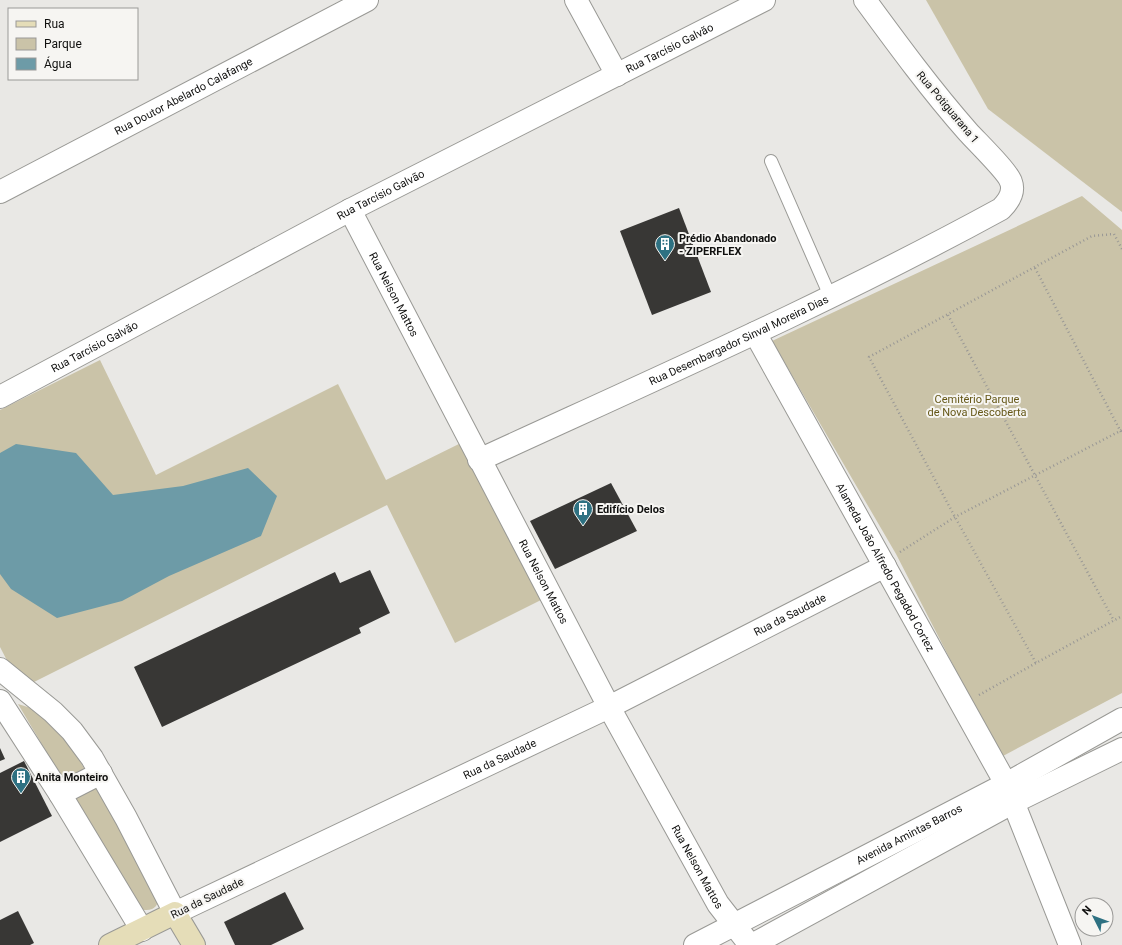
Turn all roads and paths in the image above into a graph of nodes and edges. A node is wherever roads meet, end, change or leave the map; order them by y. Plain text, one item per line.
1 (368, 0) edge
2 (576, 0) edge
3 (764, 0) edge
4 (865, 0) edge
5 (617, 75) junction
6 (771, 161) dead end
7 (0, 192) edge
8 (350, 210) junction
9 (994, 212) joint
10 (1122, 249) edge
11 (1035, 268) junction
12 (830, 296) junction
13 (948, 315) junction
14 (755, 333) junction
15 (0, 397) edge
16 (1121, 432) edge
17 (479, 460) junction
18 (1036, 475) junction
19 (955, 517) junction
20 (885, 566) junction
21 (1122, 616) edge
22 (1114, 621) junction
23 (1036, 662) junction
24 (0, 669) edge
25 (20, 685) junction
26 (0, 694) edge
27 (0, 701) edge
28 (962, 705) junction
29 (609, 707) junction
30 (1122, 719) edge
31 (1122, 749) edge
32 (100, 773) junction
33 (1010, 793) junction
34 (60, 794) junction
35 (175, 913) junction
36 (735, 924) junction
37 (146, 938) edge
38 (110, 945) edge
39 (194, 945) edge
40 (695, 945) edge
41 (751, 945) edge
42 (1070, 945) edge

1 - 7 street, Rua Doutor Abelardo Calafange
2 - 5 street
3 - 5 street, Rua Tarcísio Galvão
4 - 9 street, Rua Potiguarana 1
5 - 8 street, Rua Tarcísio Galvão
6 - 12 lane
8 - 15 street, Rua Tarcísio Galvão
8 - 17 street, Rua Nelson Mattos
9 - 12 street, Rua Desembargador Sinval Moreira Dias
10 - 11 path
11 - 13 path
11 - 16 path
12 - 14 street, Rua Desembargador Sinval Moreira Dias
13 - 18 path
13 - 19 path
14 - 17 street, Rua Desembargador Sinval Moreira Dias
14 - 20 street, Alameda João Alfredo Pegadod Cortez
16 - 18 path
17 - 29 street, Rua Nelson Mattos
18 - 19 path
18 - 22 path
19 - 20 path
19 - 23 path
20 - 28 street, Alameda João Alfredo Pegadod Cortez
20 - 29 street, Rua da Saudade
21 - 22 path
22 - 23 path
23 - 28 path
24 - 25 street
25 - 26 street
25 - 32 street
27 - 34 street
28 - 33 street, Alameda João Alfredo Pegadod Cortez
29 - 35 street, Rua da Saudade
29 - 36 street, Rua Nelson Mattos
30 - 33 street, Avenida Amintas Barros
31 - 33 street, Avenida Amintas Barros
32 - 34 street
32 - 35 street
33 - 36 street, Avenida Amintas Barros
33 - 41 street, Avenida Amintas Barros
33 - 42 street, Alameda João Alfredo Pegadod Cortez
34 - 37 street
35 - 37 main road, Rua da Saudade
35 - 39 main road
36 - 40 street, Avenida Amintas Barros
36 - 41 street, Rua Nelson Mattos
37 - 38 main road, Rua da Saudade

